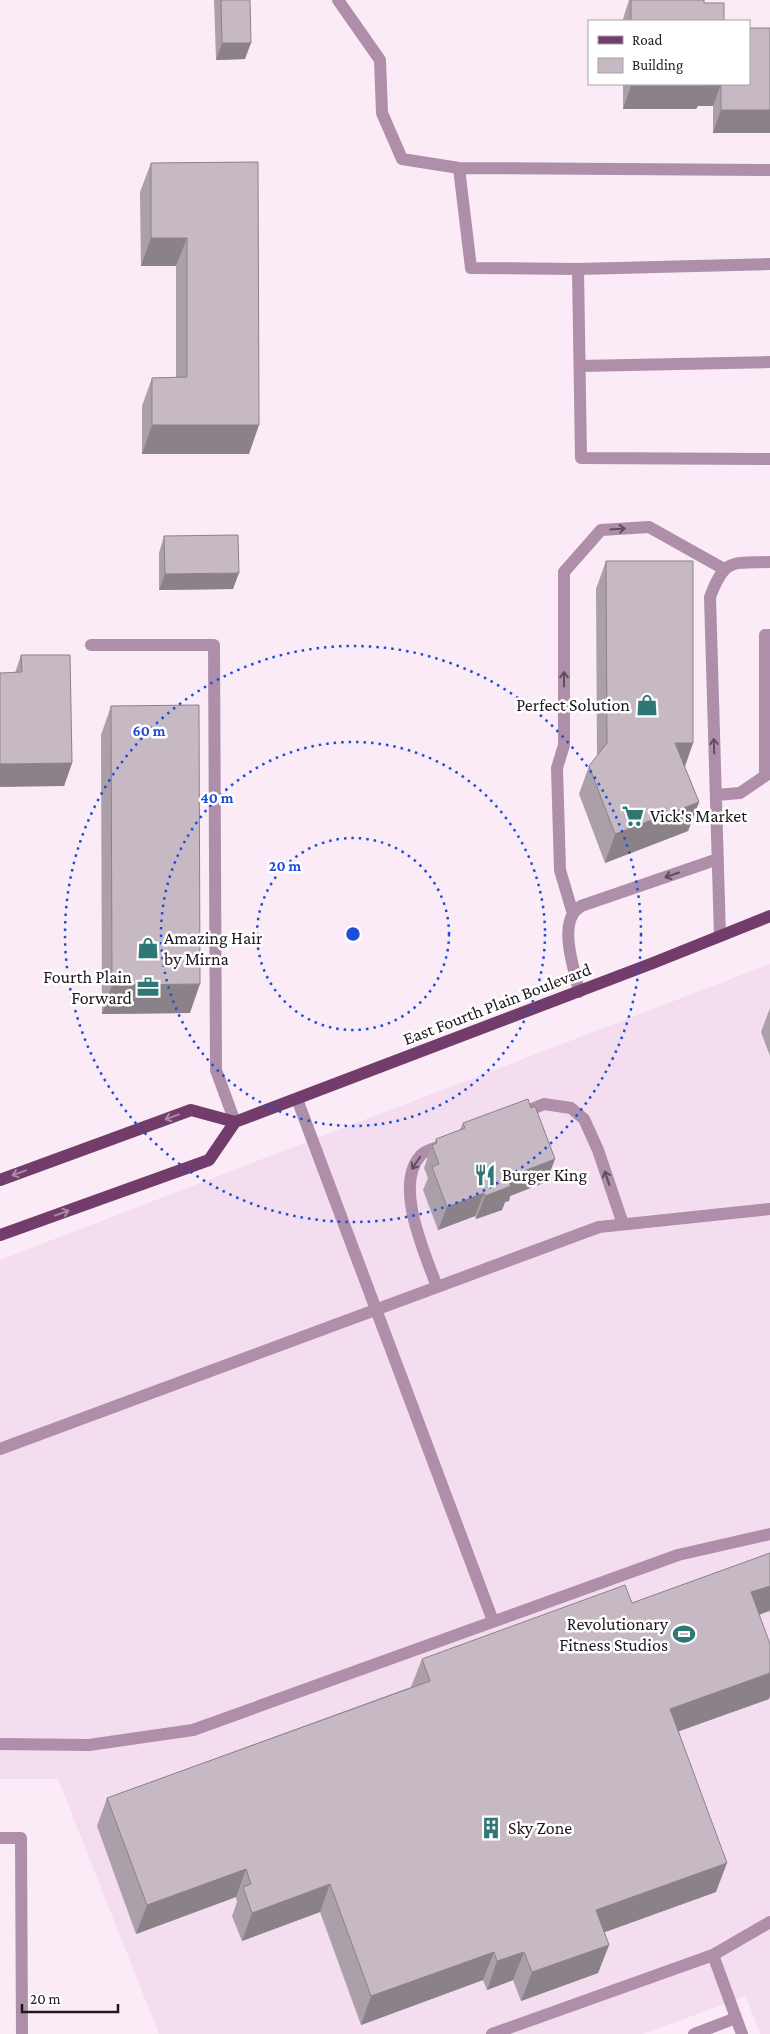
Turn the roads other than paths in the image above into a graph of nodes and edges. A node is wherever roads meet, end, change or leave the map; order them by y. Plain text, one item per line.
1 (338, 0) edge
2 (459, 168) junction
3 (770, 170) edge
4 (770, 264) edge
5 (578, 269) junction
6 (770, 362) edge
7 (580, 366) junction
8 (770, 459) edge
9 (770, 562) edge
10 (724, 569) junction
11 (770, 635) edge
12 (91, 645) dead end
13 (716, 795) junction
14 (718, 858) junction
15 (577, 910) junction
16 (770, 916) edge
17 (720, 936) junction
18 (579, 992) junction
19 (297, 1099) junction
20 (509, 1118) edge
21 (235, 1122) junction
22 (457, 1140) edge
23 (0, 1180) edge
24 (770, 1209) edge
25 (623, 1224) junction
26 (0, 1235) edge
27 (437, 1287) junction
28 (376, 1310) junction
29 (0, 1449) edge
30 (770, 1534) edge
31 (493, 1621) junction
32 (0, 1744) edge
33 (0, 1838) edge
34 (770, 1922) edge
35 (712, 1955) junction
36 (736, 2018) junction
37 (22, 2034) edge
38 (492, 2034) edge
39 (694, 2034) edge
40 (742, 2034) edge

1 - 2 street
2 - 3 street
2 - 5 street
4 - 5 street
5 - 7 street
6 - 7 street
7 - 8 street
9 - 10 street
13 -> 10 street
15 -> 10 street
11 - 13 street
12 - 21 street
13 - 14 street
14 -> 15 street
14 - 17 street
15 - 18 street
16 - 17 main road, East Fourth Plain Boulevard
17 - 18 main road, East Fourth Plain Boulevard
18 - 19 main road, East Fourth Plain Boulevard
19 - 21 main road, East Fourth Plain Boulevard
19 - 28 street
25 -> 20 street
21 -> 23 main road
26 -> 21 main road
22 -> 27 street
24 - 25 street
25 - 27 street
27 - 28 street
28 - 29 street
28 - 31 street
30 - 31 street
31 - 32 street
33 - 37 street
34 - 35 street
35 - 36 street
35 - 38 street
36 - 39 street
36 - 40 street

